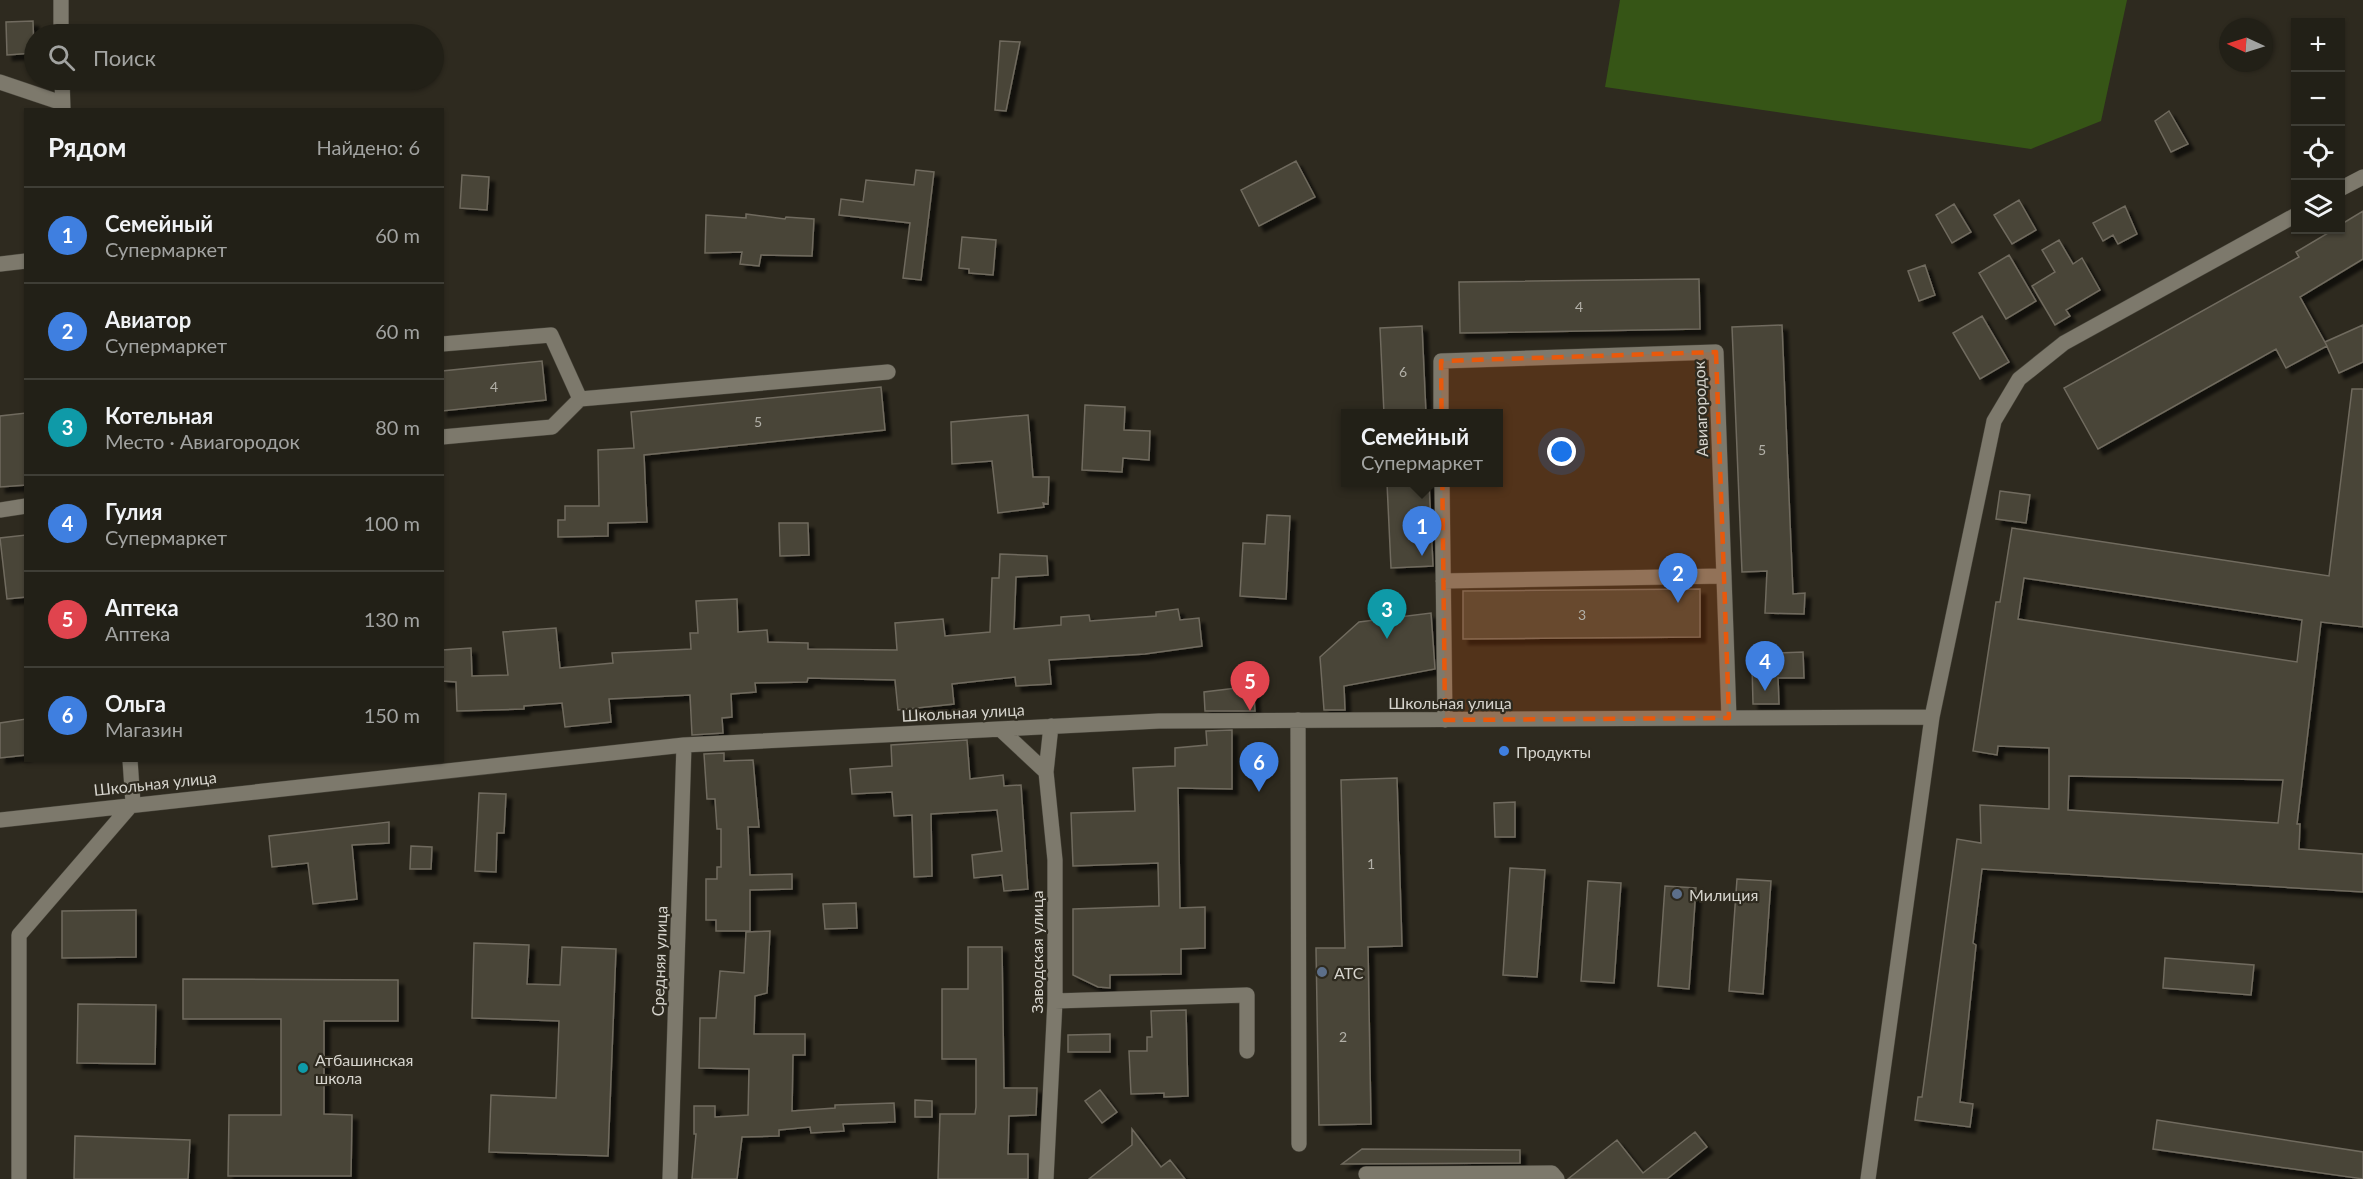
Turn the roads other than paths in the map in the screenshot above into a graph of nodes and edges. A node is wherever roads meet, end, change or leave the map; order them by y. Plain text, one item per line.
1 (61, 0) edge
2 (61, 24) edge
3 (0, 82) edge
4 (62, 90) edge
5 (62, 106) edge
6 (2363, 177) edge
7 (2345, 186) edge
8 (2291, 216) edge
9 (24, 261) edge
10 (0, 264) edge
11 (444, 344) edge
12 (888, 372) dead end
13 (580, 399) junction
14 (1441, 409) edge
15 (444, 437) edge
16 (1442, 487) edge
17 (24, 506) edge
18 (0, 510) edge
19 (1724, 576) junction
20 (1443, 581) junction
21 (1932, 717) junction
22 (1729, 718) junction
23 (1298, 720) junction
24 (1445, 720) junction
25 (1052, 726) junction
26 (1000, 729) junction
27 (684, 745) junction
28 (129, 762) edge
29 (1046, 772) junction
30 (133, 803) junction
31 (0, 820) edge
32 (1055, 1001) junction
33 (1247, 1051) dead end
34 (1299, 1144) dead end
35 (1366, 1174) dead end
36 (1385, 1176) edge
37 (19, 1179) edge
38 (670, 1179) edge
39 (1046, 1179) edge
40 (1557, 1179) edge
41 (1868, 1179) edge

1 - 2 street
3 - 5 street
4 - 5 street
6 - 7 street
8 - 21 street
9 - 10 street
11 - 13 street
12 - 13 street
13 - 15 street
14 - 19 street, Авиагородок
16 - 20 street
17 - 18 street
19 - 20 street
19 - 22 street, Авиагородок
20 - 24 street
21 - 22 street, Школьная улица
21 - 41 street
22 - 24 street, Школьная улица
23 - 24 street, Школьная улица
23 - 25 street, Школьная улица
23 - 34 street
25 - 26 street, Школьная улица
25 - 29 street, Заводская улица
26 - 27 street, Школьная улица
26 - 29 street
27 - 30 street, Школьная улица
27 - 38 street, Средняя улица
28 - 30 street
29 - 32 street, Заводская улица
30 - 31 street, Школьная улица
30 - 37 street
32 - 33 street
32 - 39 street, Заводская улица
35 - 36 street
36 - 40 street

